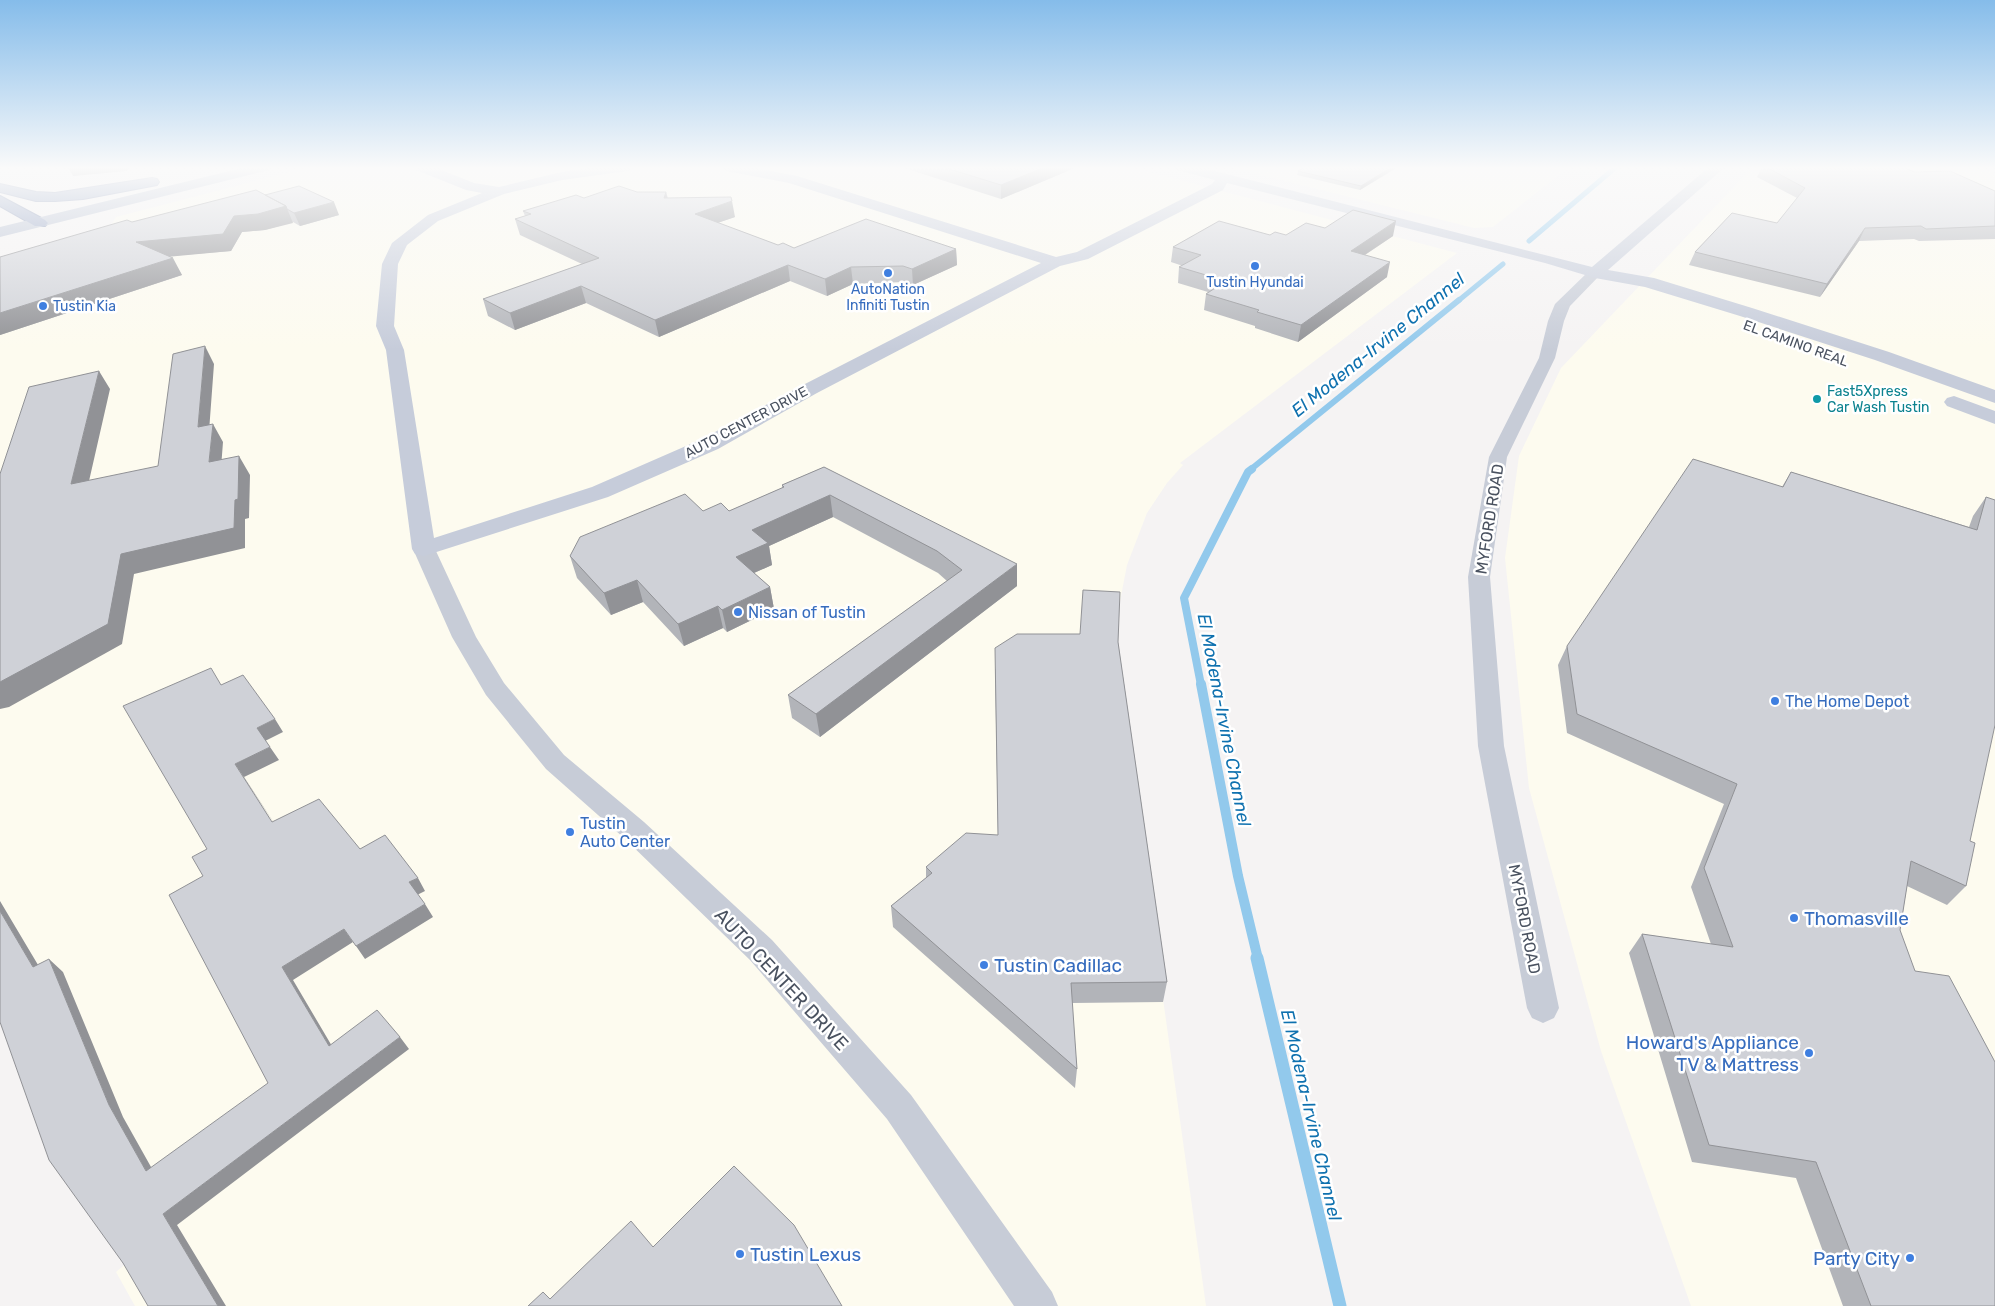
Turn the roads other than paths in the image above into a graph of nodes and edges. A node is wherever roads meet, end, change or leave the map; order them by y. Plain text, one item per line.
1 (18, 228) edge
2 (420, 228) edge
3 (947, 228) edge
4 (1137, 228) edge
5 (1422, 228) edge
6 (1648, 228) edge
7 (0, 232) edge
8 (1078, 240) dead end
9 (1055, 262) junction
10 (1596, 273) junction
11 (1995, 397) edge
12 (1995, 418) edge
13 (424, 549) junction
14 (1543, 1008) dead end
15 (1038, 1306) edge

1 - 7 main road
2 - 13 street, AUTO CENTER DRIVE
3 - 9 street
4 - 9 street, AUTO CENTER DRIVE
5 - 10 street, EL CAMINO REAL
6 - 10 street, MYFORD ROAD
8 - 9 street, AUTO CENTER DRIVE
9 - 13 street, AUTO CENTER DRIVE
10 - 11 street, EL CAMINO REAL
10 - 12 street, EL CAMINO REAL
10 - 14 street, MYFORD ROAD
13 - 15 street, AUTO CENTER DRIVE

